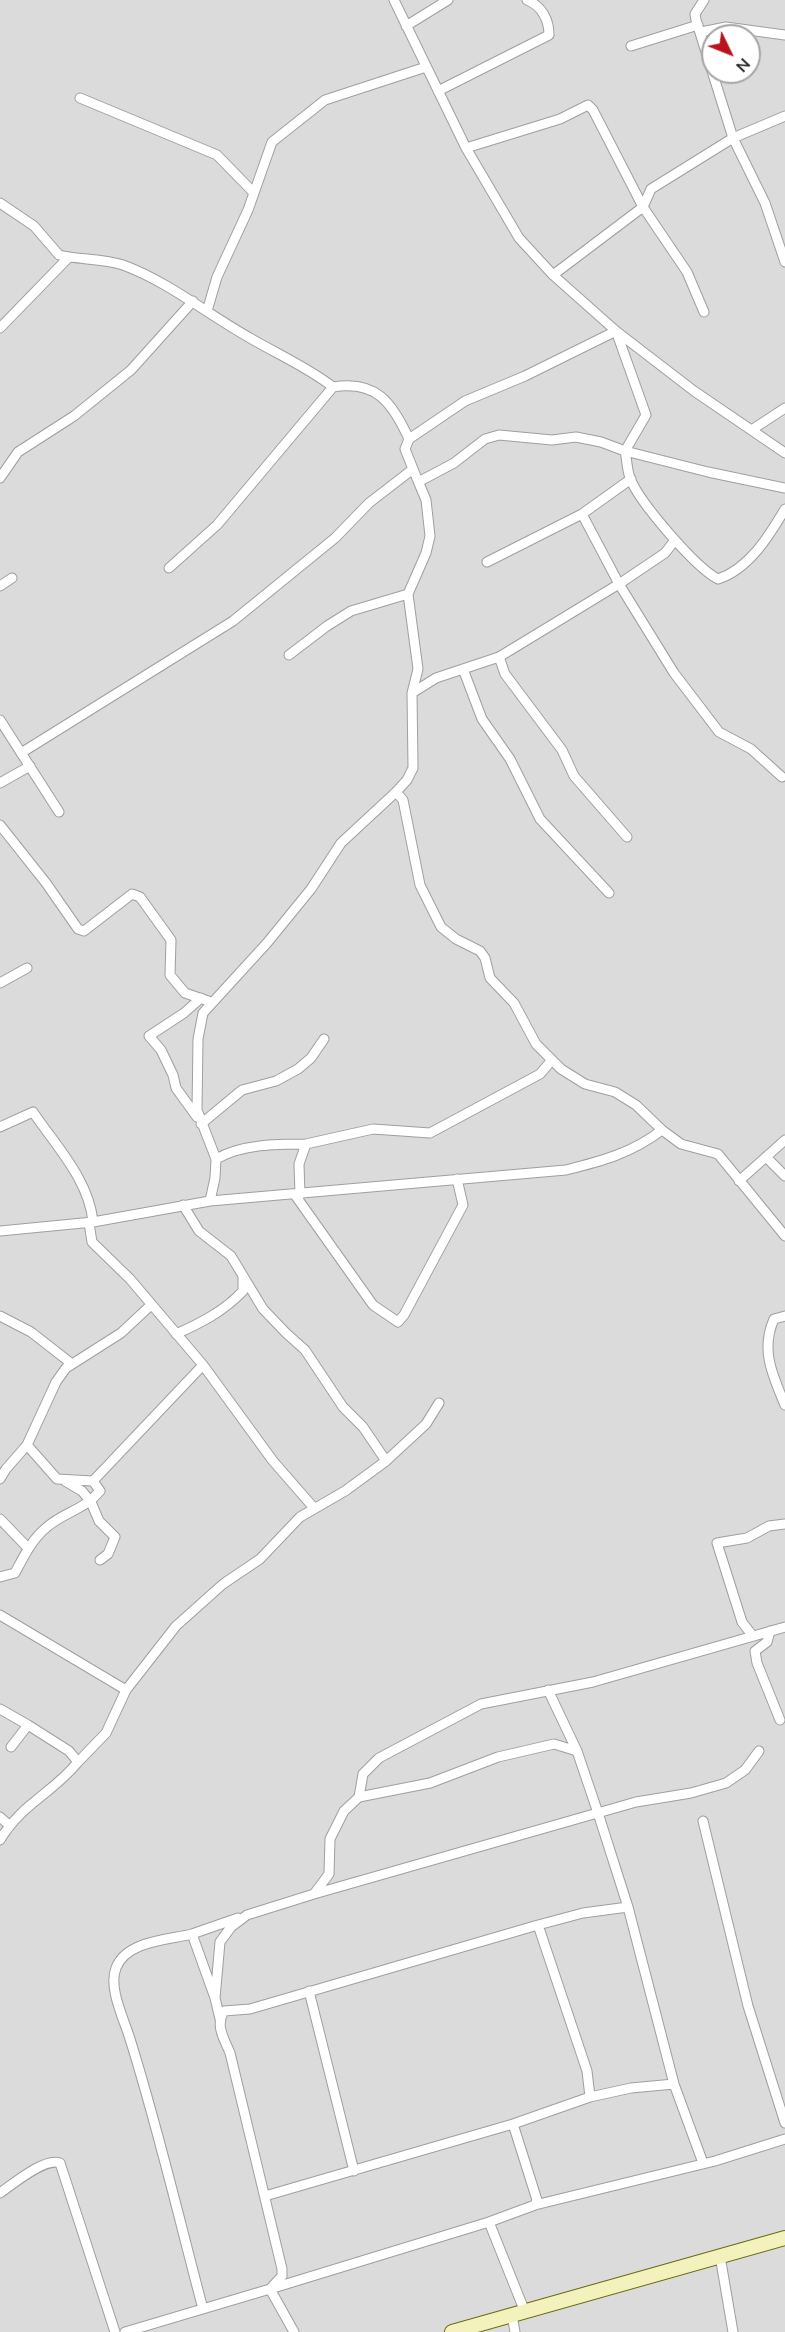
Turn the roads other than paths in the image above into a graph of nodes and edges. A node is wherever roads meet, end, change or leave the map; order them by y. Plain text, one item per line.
1 (394, 0) edge
2 (448, 0) edge
3 (527, 0) edge
4 (704, 0) edge
5 (406, 26) junction
6 (699, 29) junction
7 (785, 35) edge
8 (631, 46) dead end
9 (426, 67) junction
10 (438, 92) junction
11 (80, 98) dead end
12 (785, 116) edge
13 (733, 138) junction
14 (466, 148) junction
15 (254, 193) junction
16 (0, 203) edge
17 (643, 207) junction
18 (69, 257) junction
19 (785, 262) edge
20 (553, 275) junction
21 (193, 301) junction
22 (207, 311) junction
23 (704, 312) dead end
24 (0, 328) edge
25 (616, 331) junction
26 (333, 387) junction
27 (785, 408) edge
28 (753, 429) junction
29 (409, 439) junction
30 (625, 451) junction
31 (785, 453) edge
32 (413, 469) junction
33 (0, 478) edge
34 (631, 479) junction
35 (418, 481) junction
36 (785, 488) edge
37 (785, 509) edge
38 (582, 514) junction
39 (675, 540) junction
40 (486, 562) dead end
41 (169, 568) dead end
42 (12, 578) dead end
43 (619, 584) junction
44 (0, 586) edge
45 (408, 594) junction
46 (289, 655) dead end
47 (499, 657) junction
48 (462, 669) junction
49 (412, 693) junction
50 (0, 720) edge
51 (21, 753) junction
52 (30, 766) junction
53 (782, 777) dead end
54 (0, 783) edge
55 (396, 792) junction
56 (59, 812) dead end
57 (0, 825) edge
58 (627, 837) dead end
59 (609, 892) dead end
60 (27, 968) dead end
61 (0, 982) edge
62 (185, 993) junction
63 (201, 998) junction
64 (211, 1002) junction
65 (186, 1011) junction
66 (324, 1039) dead end
67 (551, 1061) junction
68 (199, 1121) junction
69 (0, 1127) edge
70 (662, 1130) junction
71 (785, 1140) edge
72 (306, 1144) junction
73 (767, 1158) junction
74 (216, 1159) junction
75 (785, 1176) edge
76 (457, 1179) junction
77 (739, 1181) junction
78 (298, 1195) junction
79 (210, 1201) junction
80 (183, 1205) junction
81 (91, 1222) junction
82 (0, 1231) edge
83 (785, 1236) edge
84 (243, 1275) junction
85 (151, 1305) junction
86 (0, 1316) edge
87 (785, 1316) edge
88 (176, 1334) junction
89 (72, 1364) junction
90 (203, 1365) junction
91 (439, 1403) dead end
92 (785, 1405) edge
93 (27, 1445) junction
94 (386, 1461) junction
95 (0, 1479) edge
96 (62, 1479) junction
97 (93, 1481) junction
98 (91, 1502) junction
99 (314, 1508) junction
100 (0, 1519) edge
101 (785, 1524) edge
102 (28, 1548) junction
103 (100, 1560) dead end
104 (0, 1577) edge
105 (0, 1615) edge
106 (785, 1627) edge
107 (770, 1631) junction
108 (752, 1635) junction
109 (126, 1690) junction
110 (548, 1690) junction
111 (0, 1709) edge
112 (780, 1720) dead end
113 (28, 1725) junction
114 (11, 1748) dead end
115 (577, 1751) junction
116 (759, 1751) dead end
117 (78, 1762) junction
118 (359, 1797) junction
119 (598, 1813) junction
120 (0, 1817) edge
121 (703, 1821) dead end
122 (9, 1825) junction
123 (0, 1840) edge
124 (314, 1894) junction
125 (628, 1907) junction
126 (247, 1915) junction
127 (538, 1925) junction
128 (192, 1934) junction
129 (309, 1991) junction
130 (215, 1998) junction
131 (220, 2019) junction
132 (674, 2084) junction
133 (590, 2097) junction
134 (785, 2123) edge
135 (513, 2124) junction
136 (785, 2139) edge
137 (703, 2163) junction
138 (354, 2171) junction
139 (0, 2193) edge
140 (265, 2196) junction
141 (535, 2205) junction
142 (489, 2222) junction
143 (785, 2238) edge
144 (720, 2256) junction
145 (270, 2289) junction
146 (203, 2309) junction
147 (518, 2313) junction
148 (115, 2332) edge
149 (125, 2332) edge
150 (294, 2332) edge
151 (452, 2332) edge
152 (515, 2332) edge
153 (733, 2332) edge

1 - 5 street
2 - 5 street
3 - 10 street
4 - 6 street
5 - 9 street
6 - 7 street
6 - 8 street
6 - 13 street
9 - 10 street
9 - 15 street
10 - 14 street
11 - 15 street
12 - 13 street
13 - 17 street
13 - 19 street
14 - 17 street
14 - 20 street
15 - 22 street
16 - 18 street
17 - 20 street
17 - 23 street
18 - 21 street
18 - 24 street
20 - 25 street
21 - 22 street
21 - 33 street
22 - 26 street
25 - 28 street
25 - 29 street
25 - 30 street
26 - 29 street
26 - 41 street
27 - 28 street
28 - 31 street
29 - 32 street
30 - 34 street
30 - 35 street
30 - 36 street
32 - 35 street
32 - 51 street
34 - 38 street
34 - 39 street
35 - 45 street
37 - 39 street
38 - 40 street
38 - 43 street
39 - 43 street
42 - 44 street
43 - 47 street
43 - 53 street
45 - 46 street
45 - 49 street
47 - 48 street
47 - 58 street
48 - 49 street
48 - 59 street
49 - 55 street
50 - 51 street
51 - 52 street
52 - 54 street
52 - 56 street
55 - 64 street
55 - 67 street
57 - 62 street
60 - 61 street
62 - 63 street
62 - 65 street
63 - 64 street
63 - 65 street
64 - 68 street
65 - 68 street
66 - 68 street
67 - 70 street
67 - 72 street
68 - 74 street
69 - 81 street
70 - 76 street
70 - 77 street
71 - 73 street
72 - 74 street
72 - 78 street
73 - 75 street
73 - 77 street
74 - 79 street
76 - 78 street
76 - 78 street
77 - 83 street
78 - 79 street
79 - 80 street
80 - 81 street
80 - 84 street
81 - 82 street
81 - 85 street
84 - 88 street
84 - 94 street
85 - 88 street
85 - 89 street
86 - 89 street
87 - 92 street
88 - 90 street
89 - 93 street
90 - 97 street
90 - 99 street
91 - 94 street
93 - 95 street
93 - 96 street
94 - 99 street
96 - 97 street
96 - 98 street
97 - 98 street
98 - 102 street
98 - 103 street
99 - 109 street
100 - 102 street
101 - 108 street
102 - 104 street
105 - 109 street
106 - 107 street
107 - 108 street
107 - 112 street
108 - 110 street
109 - 117 street
110 - 115 street
110 - 118 street
111 - 113 street
113 - 114 street
113 - 117 street
115 - 118 street
115 - 119 street
116 - 119 street
117 - 122 street
118 - 124 street
119 - 124 street
119 - 125 street
120 - 122 street
121 - 134 street
122 - 123 street
124 - 126 street
125 - 127 street
125 - 132 street
126 - 128 street
126 - 130 street
127 - 129 street
127 - 133 street
128 - 130 street
128 - 146 street
129 - 131 street
129 - 138 street
130 - 131 street
131 - 140 street
132 - 133 street
132 - 137 street
133 - 135 street
135 - 138 street
135 - 141 street
136 - 137 street
137 - 141 street
138 - 140 street
139 - 148 street
140 - 145 street
141 - 142 street
142 - 145 street
142 - 147 street
143 - 144 street
144 - 147 street
144 - 153 street
145 - 146 street
145 - 150 street
146 - 149 street
147 - 151 street
147 - 152 street

